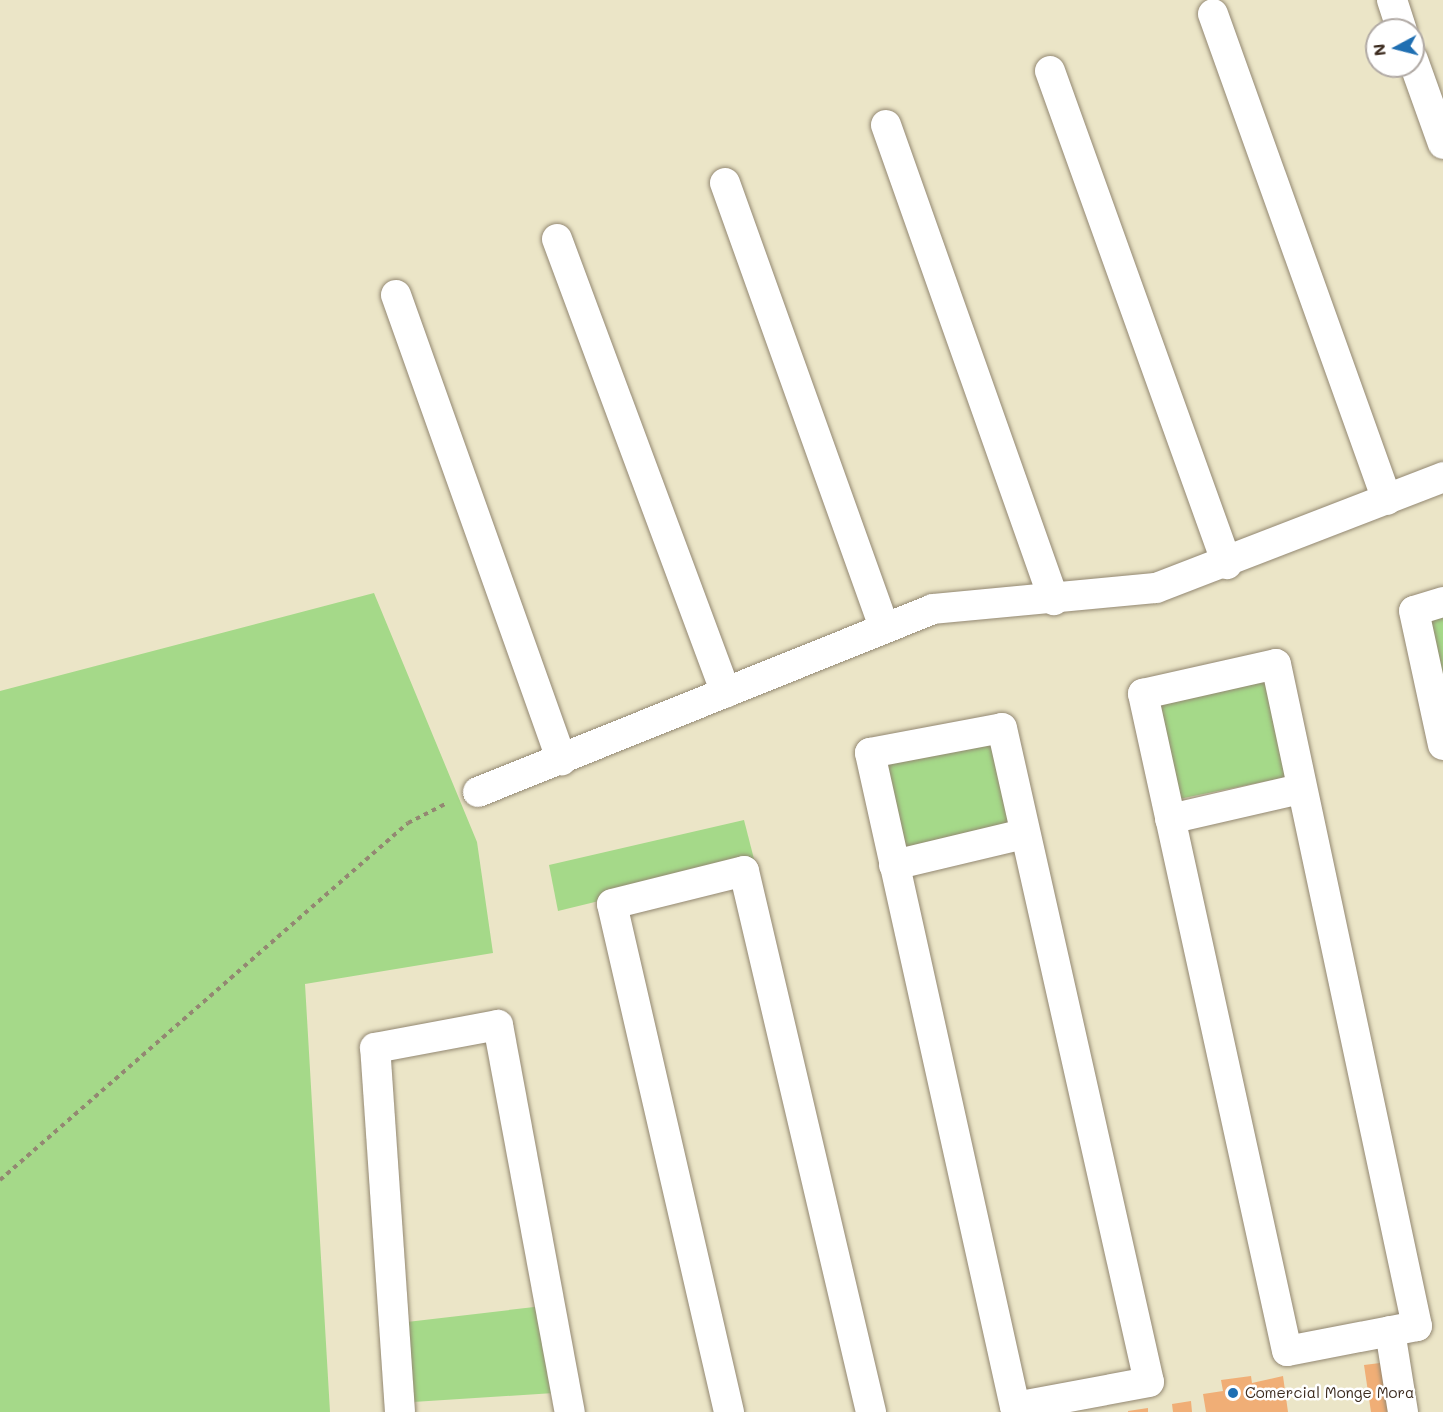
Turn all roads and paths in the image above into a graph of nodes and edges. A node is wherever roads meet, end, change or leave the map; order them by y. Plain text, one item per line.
1 (1392, 0) edge
2 (1212, 14) dead end
3 (1398, 18) edge
4 (1050, 71) dead end
5 (1419, 78) edge
6 (886, 125) dead end
7 (1443, 144) edge
8 (726, 183) dead end
9 (557, 239) dead end
10 (396, 295) dead end
11 (1443, 477) edge
12 (1387, 500) junction
13 (1227, 564) junction
14 (1054, 600) junction
15 (1443, 602) edge
16 (884, 626) junction
17 (726, 693) junction
18 (1443, 745) edge
19 (562, 760) junction
20 (1300, 789) junction
21 (478, 792) dead end
22 (447, 803) dead end
23 (1170, 819) junction
24 (1024, 834) junction
25 (894, 865) junction
26 (0, 1180) edge
27 (1390, 1332) junction
28 (1114, 1401) edge
29 (400, 1412) edge
30 (562, 1412) edge
31 (570, 1412) edge
32 (729, 1412) edge
33 (871, 1412) edge
34 (1403, 1412) edge

1 - 3 street
2 - 12 street
4 - 13 street
5 - 7 street
6 - 14 street
8 - 16 street
9 - 17 street
10 - 19 street
11 - 12 street
12 - 13 street
13 - 14 street
14 - 16 street
15 - 18 street
16 - 17 street
17 - 19 street
19 - 21 street
20 - 23 street
20 - 23 street
20 - 27 street
22 - 26 path
23 - 27 street
24 - 25 street
24 - 25 street
24 - 28 street
25 - 28 street
27 - 34 street
29 - 31 street
30 - 31 street
32 - 33 street

